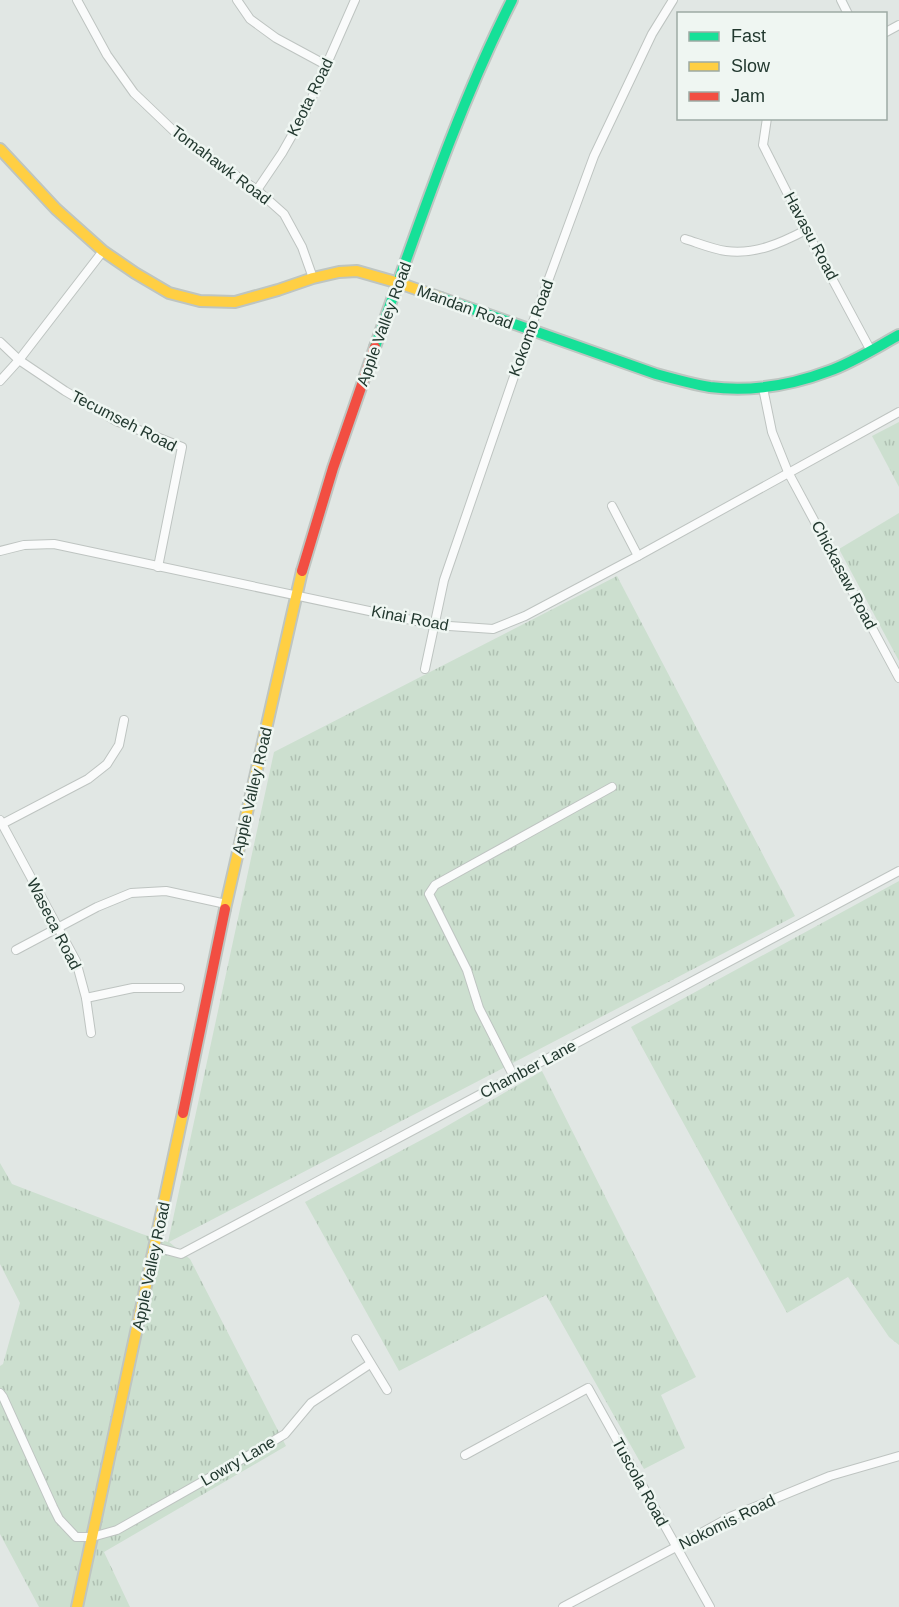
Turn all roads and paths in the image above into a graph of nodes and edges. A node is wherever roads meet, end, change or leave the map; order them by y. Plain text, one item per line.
1 (77, 0) edge
2 (237, 0) edge
3 (355, 0) edge
4 (512, 0) edge
5 (673, 0) edge
6 (326, 65) junction
7 (767, 120) edge
8 (0, 148) edge
9 (257, 190) junction
10 (806, 230) junction
11 (685, 239) dead end
12 (103, 251) junction
13 (313, 278) junction
14 (399, 283) junction
15 (530, 330) junction
16 (899, 335) edge
17 (0, 342) edge
18 (872, 351) junction
19 (19, 360) junction
20 (0, 381) edge
21 (763, 388) junction
22 (899, 412) edge
23 (788, 472) junction
24 (612, 506) dead end
25 (0, 551) edge
26 (638, 556) junction
27 (158, 567) junction
28 (296, 594) junction
29 (435, 625) junction
30 (425, 669) dead end
31 (899, 678) edge
32 (124, 720) dead end
33 (612, 787) dead end
34 (1, 822) edge
35 (899, 871) edge
36 (226, 904) junction
37 (57, 928) junction
38 (16, 950) dead end
39 (180, 988) dead end
40 (86, 998) junction
41 (91, 1033) dead end
42 (514, 1077) junction
43 (155, 1247) junction
44 (356, 1339) dead end
45 (370, 1364) junction
46 (387, 1390) dead end
47 (0, 1393) edge
48 (465, 1455) dead end
49 (899, 1456) edge
50 (92, 1538) junction
51 (676, 1547) junction
52 (77, 1607) edge
53 (563, 1607) edge
54 (710, 1607) edge

1 - 9 street, Tomahawk Road
2 - 6 street
3 - 6 street, Keota Road
4 - 14 main road, Apple Valley Road
5 - 15 street, Kokomo Road
6 - 9 street, Keota Road
7 - 10 street, Havasu Road
8 - 12 main road, Mandan Road
9 - 13 street, Tomahawk Road
10 - 11 street
10 - 18 street, Havasu Road
12 - 13 main road, Mandan Road
12 - 19 street
13 - 14 main road, Mandan Road
14 - 15 main road, Mandan Road
14 - 28 main road, Apple Valley Road
15 - 21 main road, Mandan Road
15 - 29 street, Kokomo Road
16 - 18 main road, Mandan Road
17 - 19 street, Tecumseh Road
18 - 21 main road, Mandan Road
19 - 20 street
19 - 27 street, Tecumseh Road
21 - 23 street
22 - 23 street, Kinai Road
23 - 26 street, Kinai Road
23 - 31 street, Chickasaw Road
24 - 26 street
25 - 27 street, Kinai Road
26 - 29 street, Kinai Road
27 - 28 street, Kinai Road
28 - 29 street, Kinai Road
28 - 36 main road, Apple Valley Road
29 - 30 street, Kokomo Road
32 - 34 street
33 - 42 street
34 - 37 street, Waseca Road
35 - 42 street, Chamber Lane
36 - 37 street
36 - 43 main road, Apple Valley Road
37 - 38 street
37 - 40 street, Waseca Road
39 - 40 street
40 - 41 street, Waseca Road
42 - 43 street, Chamber Lane
43 - 50 main road, Apple Valley Road
44 - 45 street
45 - 46 street
45 - 50 street, Lowry Lane
47 - 50 street
48 - 51 street, Tuscola Road
49 - 51 street, Nokomis Road
50 - 52 main road, Apple Valley Road
51 - 53 street, Nokomis Road
51 - 54 street, Tuscola Road

